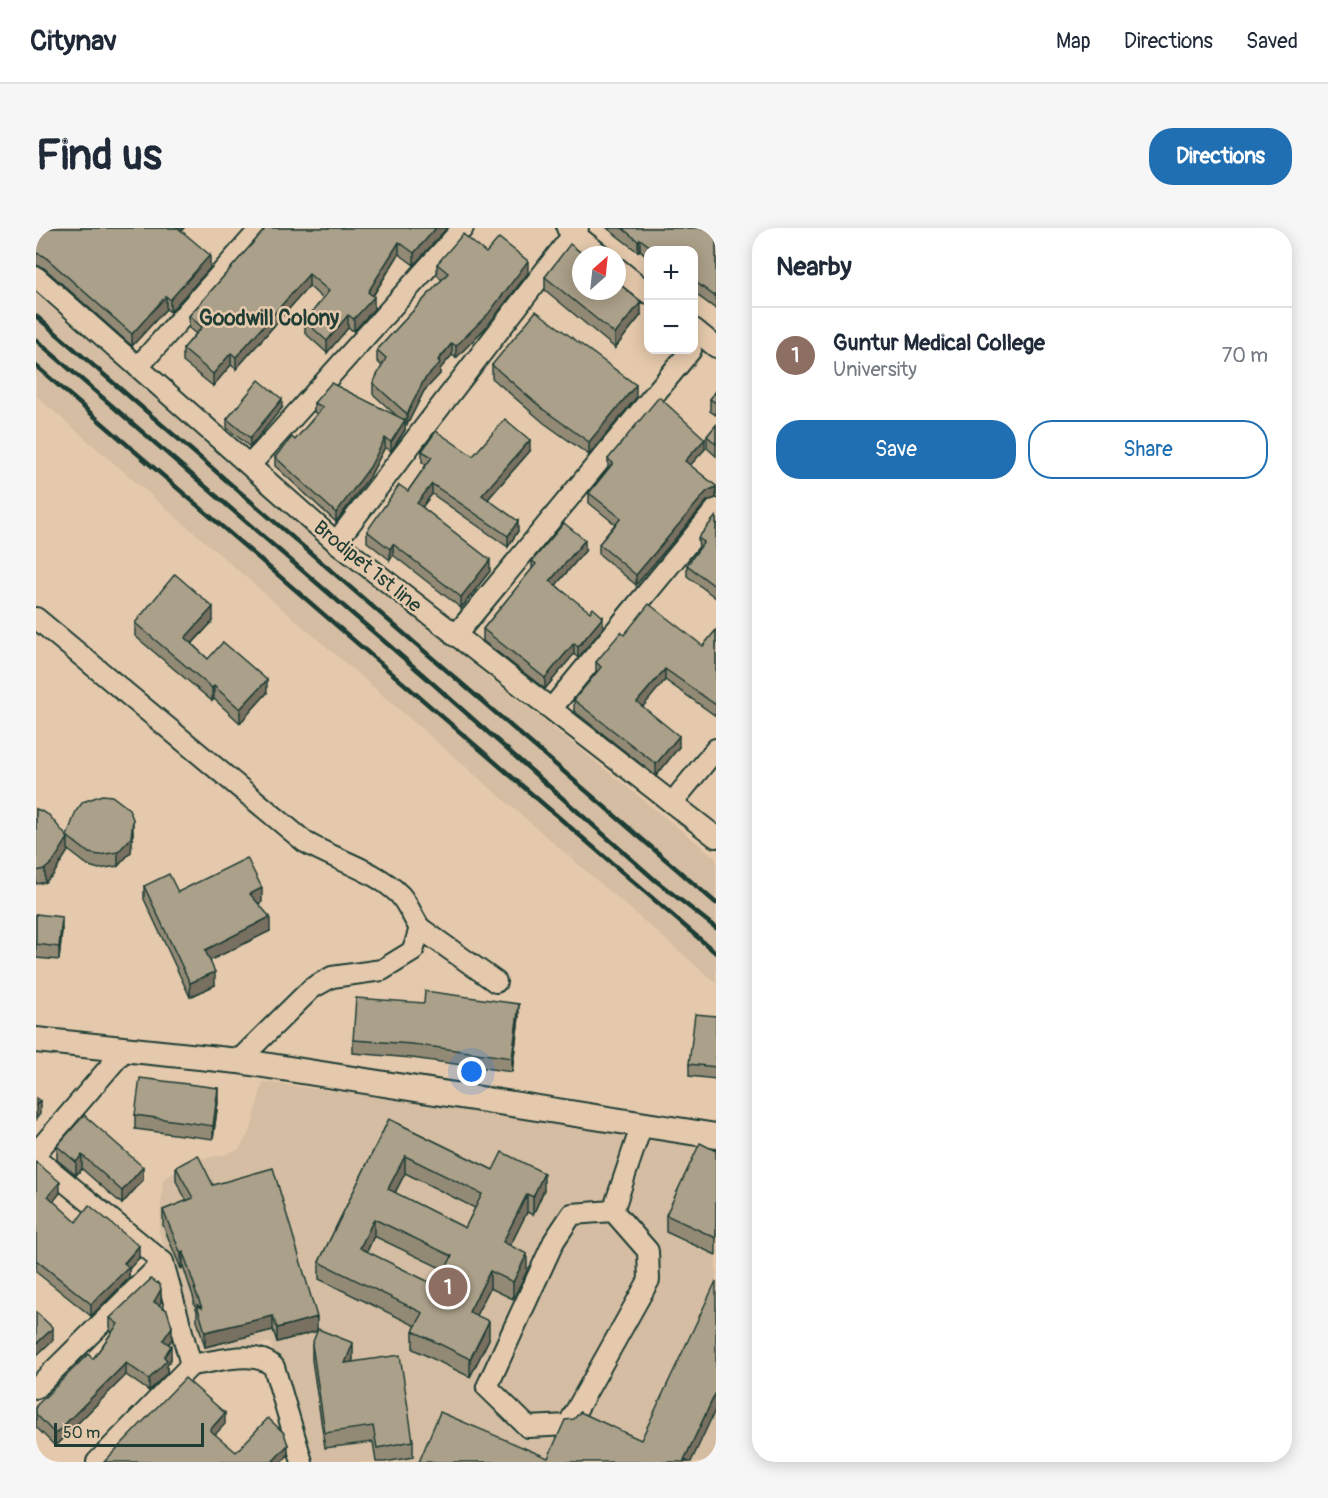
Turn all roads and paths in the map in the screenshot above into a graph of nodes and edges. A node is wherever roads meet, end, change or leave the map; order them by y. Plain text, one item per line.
1 (261, 228) edge
2 (463, 228) edge
3 (573, 230) edge
4 (591, 246) edge
5 (626, 275) edge
6 (36, 277) edge
7 (644, 290) edge
8 (699, 341) edge
9 (138, 367) junction
10 (250, 465) junction
11 (716, 509) edge
12 (336, 542) junction
13 (36, 618) edge
14 (455, 636) junction
15 (552, 708) junction
16 (716, 750) edge
17 (672, 803) junction
18 (716, 837) edge
19 (420, 928) junction
20 (496, 982) dead end
21 (36, 1040) edge
22 (126, 1048) junction
23 (238, 1061) junction
24 (642, 1124) junction
25 (716, 1136) edge
26 (36, 1153) edge
27 (36, 1158) edge
28 (614, 1211) junction
29 (163, 1262) junction
30 (191, 1365) junction
31 (36, 1388) edge
32 (300, 1460) edge
33 (97, 1462) edge

1 - 9 street
2 - 10 street
3 - 4 street
3 - 12 street
5 - 7 street
6 - 9 street, Brodipet 1st line
8 - 14 street
9 - 10 street, Brodipet 1st line
10 - 12 street, Brodipet 1st line
11 - 15 street
12 - 14 street, Brodipet 1st line
13 - 19 street
14 - 15 street, Brodipet 1st line
15 - 17 street, Brodipet 1st line
16 - 17 street
17 - 18 street, Brodipet 1st line
19 - 20 street
19 - 23 street
21 - 22 street
22 - 23 street
22 - 26 street
23 - 24 street
24 - 25 street
24 - 28 street
27 - 29 street
28 - 28 street
29 - 30 street
29 - 31 street
30 - 32 street
30 - 33 street

